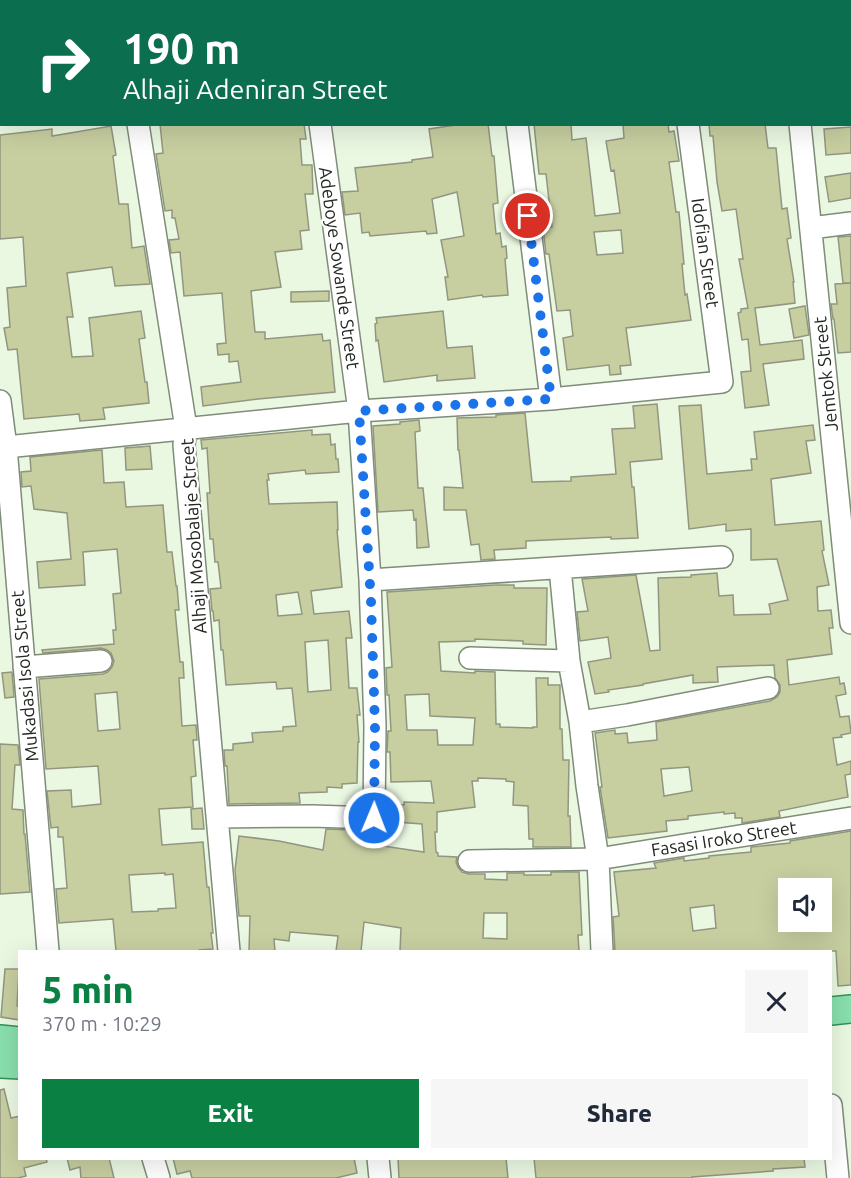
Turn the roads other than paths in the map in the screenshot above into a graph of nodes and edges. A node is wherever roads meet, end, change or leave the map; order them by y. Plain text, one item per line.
1 (138, 126) edge
2 (320, 126) edge
3 (517, 126) edge
4 (688, 126) edge
5 (800, 126) edge
6 (851, 224) edge
7 (811, 228) junction
8 (551, 399) junction
9 (0, 401) edge
10 (359, 411) junction
11 (186, 428) junction
12 (6, 447) junction
13 (722, 557) dead end
14 (560, 568) junction
15 (370, 580) junction
16 (851, 623) edge
17 (470, 658) dead end
18 (101, 661) dead end
19 (569, 661) junction
20 (24, 667) junction
21 (768, 688) dead end
22 (580, 722) junction
23 (218, 817) junction
24 (851, 818) edge
25 (598, 859) junction
26 (469, 861) dead end
27 (48, 950) edge
28 (229, 950) edge
29 (602, 950) edge
30 (851, 1009) edge
31 (832, 1011) edge
32 (851, 1027) edge
33 (832, 1028) edge
34 (0, 1039) edge
35 (18, 1041) edge
36 (0, 1064) edge
37 (18, 1065) edge
38 (832, 1115) edge
39 (154, 1160) edge
40 (378, 1160) edge
41 (159, 1178) edge
42 (380, 1178) edge
43 (838, 1178) edge

1 - 11 street, Alhaji Mosobalaje Street
2 - 10 street, Adeboye Sowande Street
3 - 8 street
4 - 8 street, Idofian Street
5 - 7 street, Jemtok Street
6 - 7 street
7 - 16 street, Jemtok Street
8 - 10 street
9 - 12 street, Mukadasi Isola Street
10 - 11 street
10 - 15 street, Adeboye Sowande Street
11 - 12 street
11 - 23 street, Alhaji Mosobalaje Street
12 - 20 street, Mukadasi Isola Street
13 - 14 street
14 - 15 street
14 - 19 street
15 - 23 street, Adeboye Sowande Street
17 - 19 street
18 - 20 street
19 - 22 street
20 - 27 street, Mukadasi Isola Street
21 - 22 street
22 - 25 street
23 - 28 street, Alhaji Mosobalaje Street
24 - 25 street, Fasasi Iroko Street
25 - 26 street, Fasasi Iroko Street
25 - 29 street
30 - 31 main road
32 - 33 main road
34 - 35 main road
36 - 37 main road
38 - 43 street
39 - 41 street
40 - 42 street

